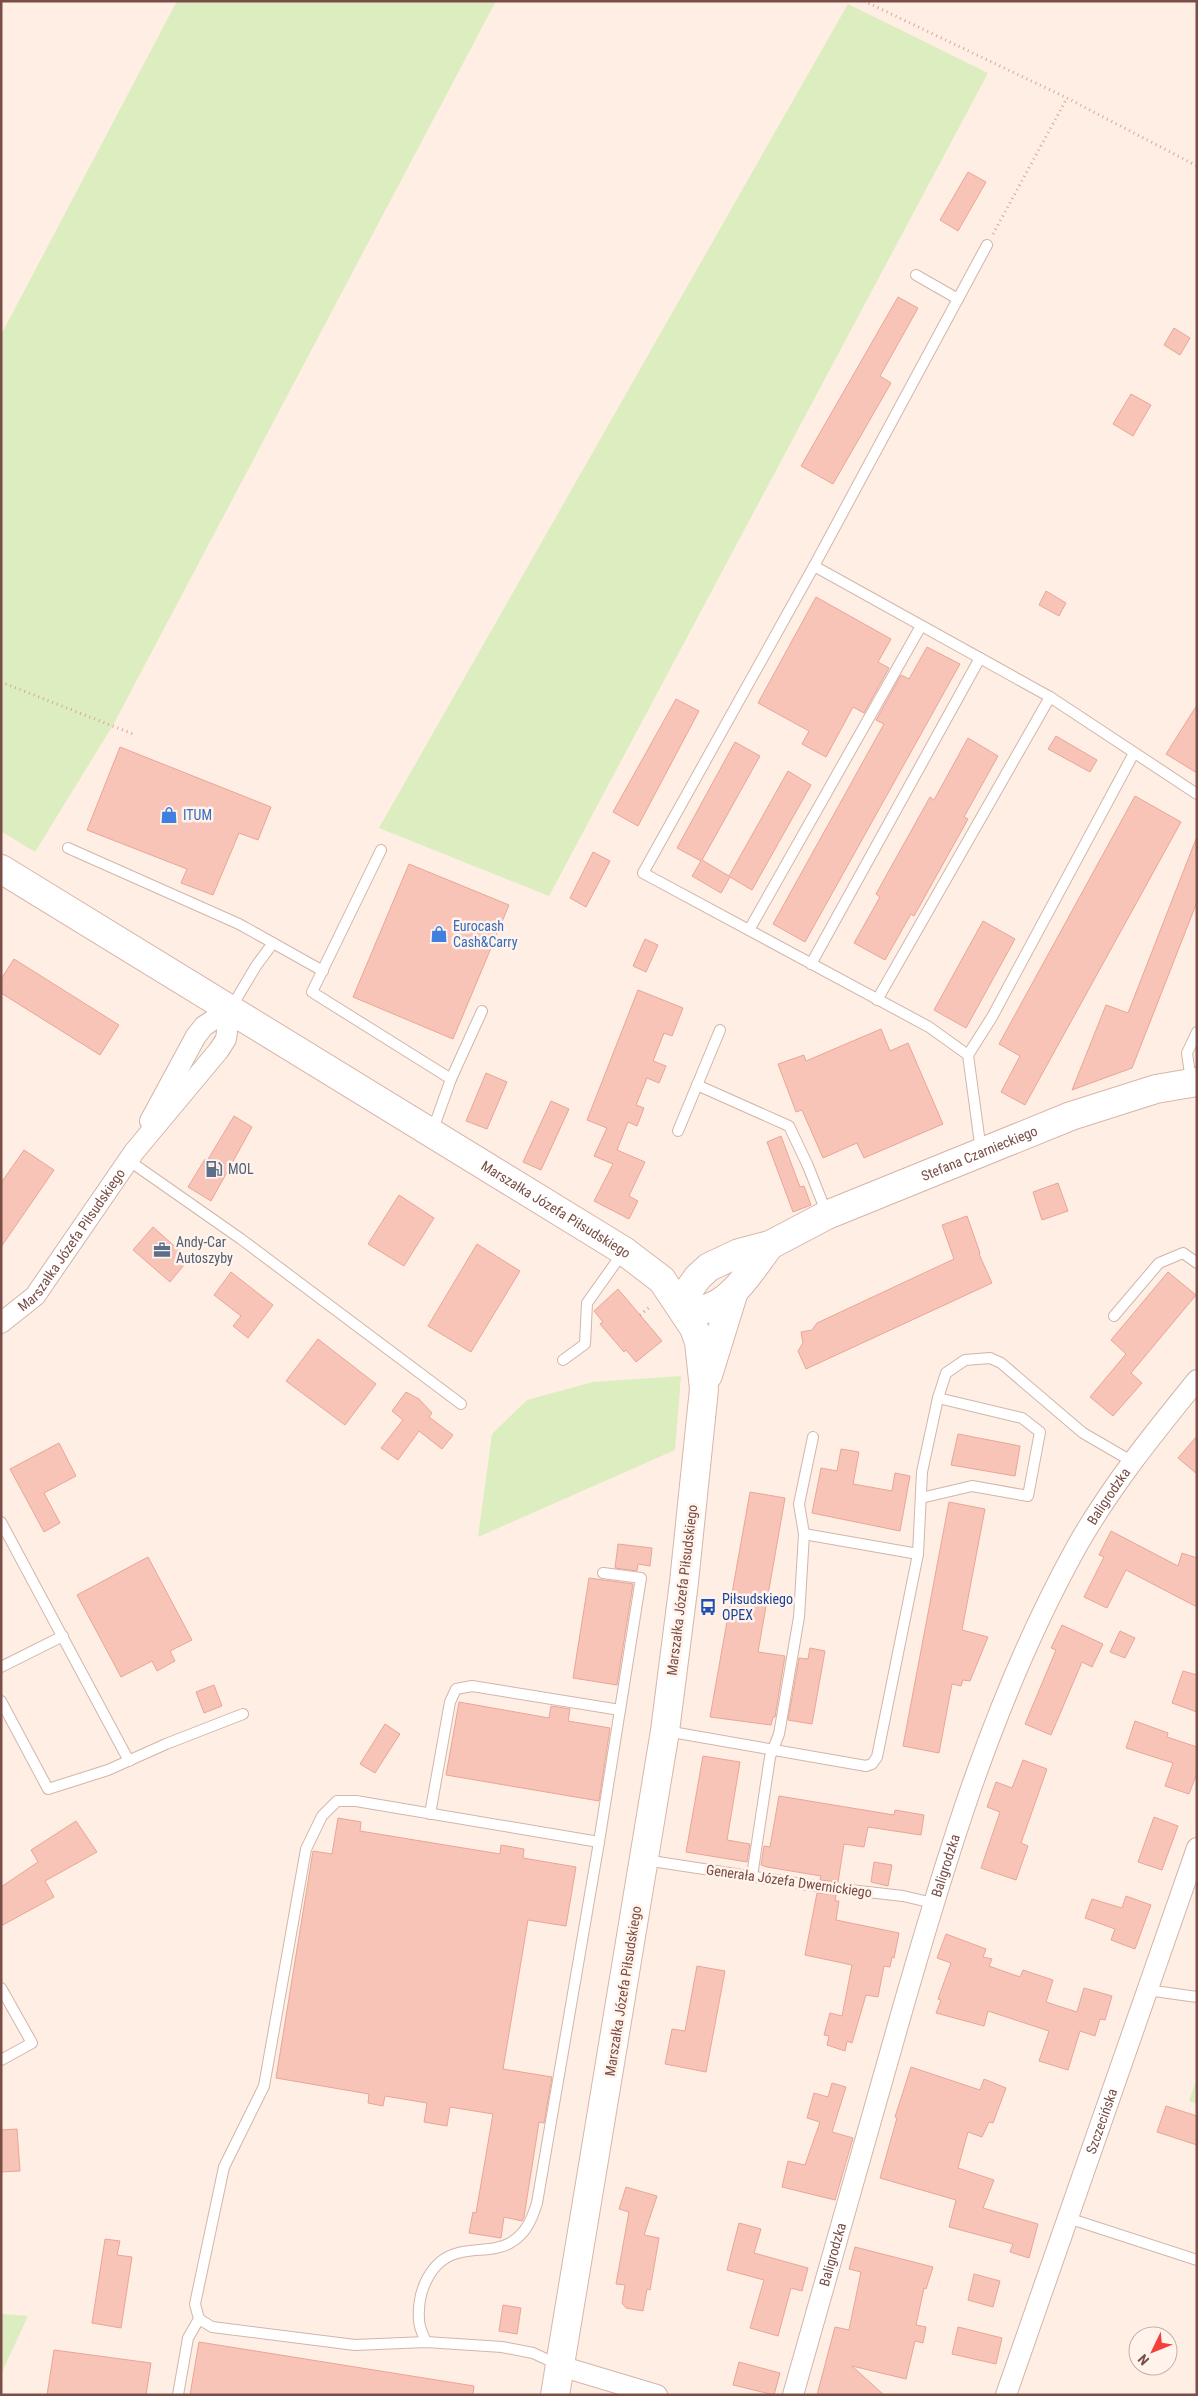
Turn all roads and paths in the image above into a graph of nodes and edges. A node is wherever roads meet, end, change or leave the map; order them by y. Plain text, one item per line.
1 (864, 1) edge
2 (1067, 98) junction
3 (1197, 166) edge
4 (987, 245) joint
5 (916, 275) dead end
6 (958, 299) junction
7 (814, 566) junction
8 (921, 626) junction
9 (980, 658) junction
10 (1, 682) edge
11 (1050, 697) junction
12 (133, 734) dead end
13 (1134, 753) junction
14 (1197, 794) edge
15 (68, 848) dead end
16 (381, 850) dead end
17 (1, 869) edge
18 (749, 930) junction
19 (273, 943) junction
20 (811, 964) junction
21 (323, 971) junction
22 (877, 1000) junction
23 (482, 1011) dead end
24 (237, 1014) junction
25 (720, 1030) dead end
26 (1197, 1032) edge
27 (968, 1055) junction
28 (452, 1079) junction
29 (1194, 1082) edge
30 (697, 1085) junction
31 (678, 1131) dead end
32 (432, 1132) junction
33 (981, 1151) junction
34 (131, 1156) junction
35 (827, 1215) junction
36 (770, 1245) junction
37 (624, 1251) junction
38 (1197, 1263) edge
39 (709, 1267) junction
40 (650, 1269) junction
41 (734, 1291) junction
42 (655, 1303) dead end
43 (682, 1308) junction
44 (640, 1315) dead end
45 (1114, 1316) dead end
46 (1, 1323) edge
47 (563, 1360) dead end
48 (1197, 1380) edge
49 (704, 1389) junction
50 (938, 1398) junction
51 (461, 1404) dead end
52 (813, 1438) dead end
53 (1132, 1462) junction
54 (921, 1498) junction
55 (1, 1522) edge
56 (804, 1534) junction
57 (918, 1554) junction
58 (603, 1572) dead end
59 (63, 1636) junction
60 (1, 1666) edge
61 (1, 1702) edge
62 (620, 1710) junction
63 (243, 1714) dead end
64 (6, 1721) edge
65 (665, 1731) junction
66 (773, 1748) junction
67 (129, 1761) junction
68 (430, 1814) junction
69 (599, 1842) junction
70 (1197, 1848) edge
71 (643, 1860) junction
72 (752, 1876) junction
73 (933, 1903) junction
74 (1, 1988) edge
75 (1147, 1990) junction
76 (1197, 1996) edge
77 (1, 2060) edge
78 (1068, 2218) junction
79 (1197, 2260) edge
80 (199, 2319) junction
81 (426, 2342) junction
82 (560, 2366) junction
83 (178, 2395) edge
84 (555, 2395) edge
85 (657, 2395) edge
86 (793, 2395) edge
87 (1006, 2395) edge

1 - 2 path
2 - 3 path
2 - 4 path
4 - 6 lane
5 - 6 lane
6 - 7 lane
7 - 8 lane
7 - 18 lane
8 - 9 lane
8 - 18 lane
9 - 11 lane
9 - 20 lane
10 - 12 path
11 - 13 lane
11 - 22 lane
13 - 14 lane
13 - 27 lane
15 - 19 lane
16 - 21 lane
17 - 24 main road
18 - 20 lane
19 - 21 lane
19 - 24 lane
20 - 22 lane
21 - 28 lane
22 - 27 lane
23 - 28 lane
24 - 32 main road, Marszałka Józefa Piłsudskiego
24 - 34 street, Marszałka Józefa Piłsudskiego
24 - 34 street, Marszałka Józefa Piłsudskiego
25 - 30 lane
26 - 29 lane
27 - 33 lane
28 - 32 lane
29 - 33 main road, Stefana Czarnieckiego
30 - 31 lane
30 - 35 lane
32 - 37 main road, Marszałka Józefa Piłsudskiego
33 - 35 main road, Stefana Czarnieckiego
34 - 46 street, Marszałka Józefa Piłsudskiego
34 - 51 lane
35 - 36 main road, Stefana Czarnieckiego
36 - 39 main road, Stefana Czarnieckiego
36 - 41 main road, Stefana Czarnieckiego
37 - 40 main road, Marszałka Józefa Piłsudskiego
37 - 47 lane
38 - 45 lane
39 - 40 main road, Stefana Czarnieckiego
39 - 43 main road, Stefana Czarnieckiego
40 - 43 main road, Marszałka Józefa Piłsudskiego
41 - 43 main road, Stefana Czarnieckiego
41 - 49 main road, Stefana Czarnieckiego
42 - 44 path
43 - 49 main road, Marszałka Józefa Piłsudskiego
48 - 53 street, Baligrodzka
49 - 65 main road, Marszałka Józefa Piłsudskiego
50 - 53 lane
50 - 54 lane
50 - 54 lane
52 - 56 lane
53 - 73 street, Baligrodzka
54 - 57 lane
55 - 59 lane
56 - 57 lane
56 - 66 lane
57 - 66 lane
58 - 62 lane
59 - 60 lane
59 - 67 lane
61 - 64 lane
62 - 68 lane
62 - 69 lane
63 - 67 lane
64 - 67 lane
65 - 66 lane
65 - 71 main road, Marszałka Józefa Piłsudskiego
66 - 72 lane
68 - 69 lane
68 - 80 lane
69 - 81 lane
70 - 75 street, Szczecińska
71 - 72 lane, Generała Józefa Dwernickiego
71 - 82 main road, Marszałka Józefa Piłsudskiego
72 - 73 lane, Generała Józefa Dwernickiego
73 - 86 street, Baligrodzka
74 - 77 lane
75 - 76 lane
75 - 78 street, Szczecińska
78 - 79 lane
78 - 87 street, Szczecińska
80 - 81 lane
80 - 83 lane
81 - 82 lane
82 - 84 main road, Marszałka Józefa Piłsudskiego
82 - 85 street

